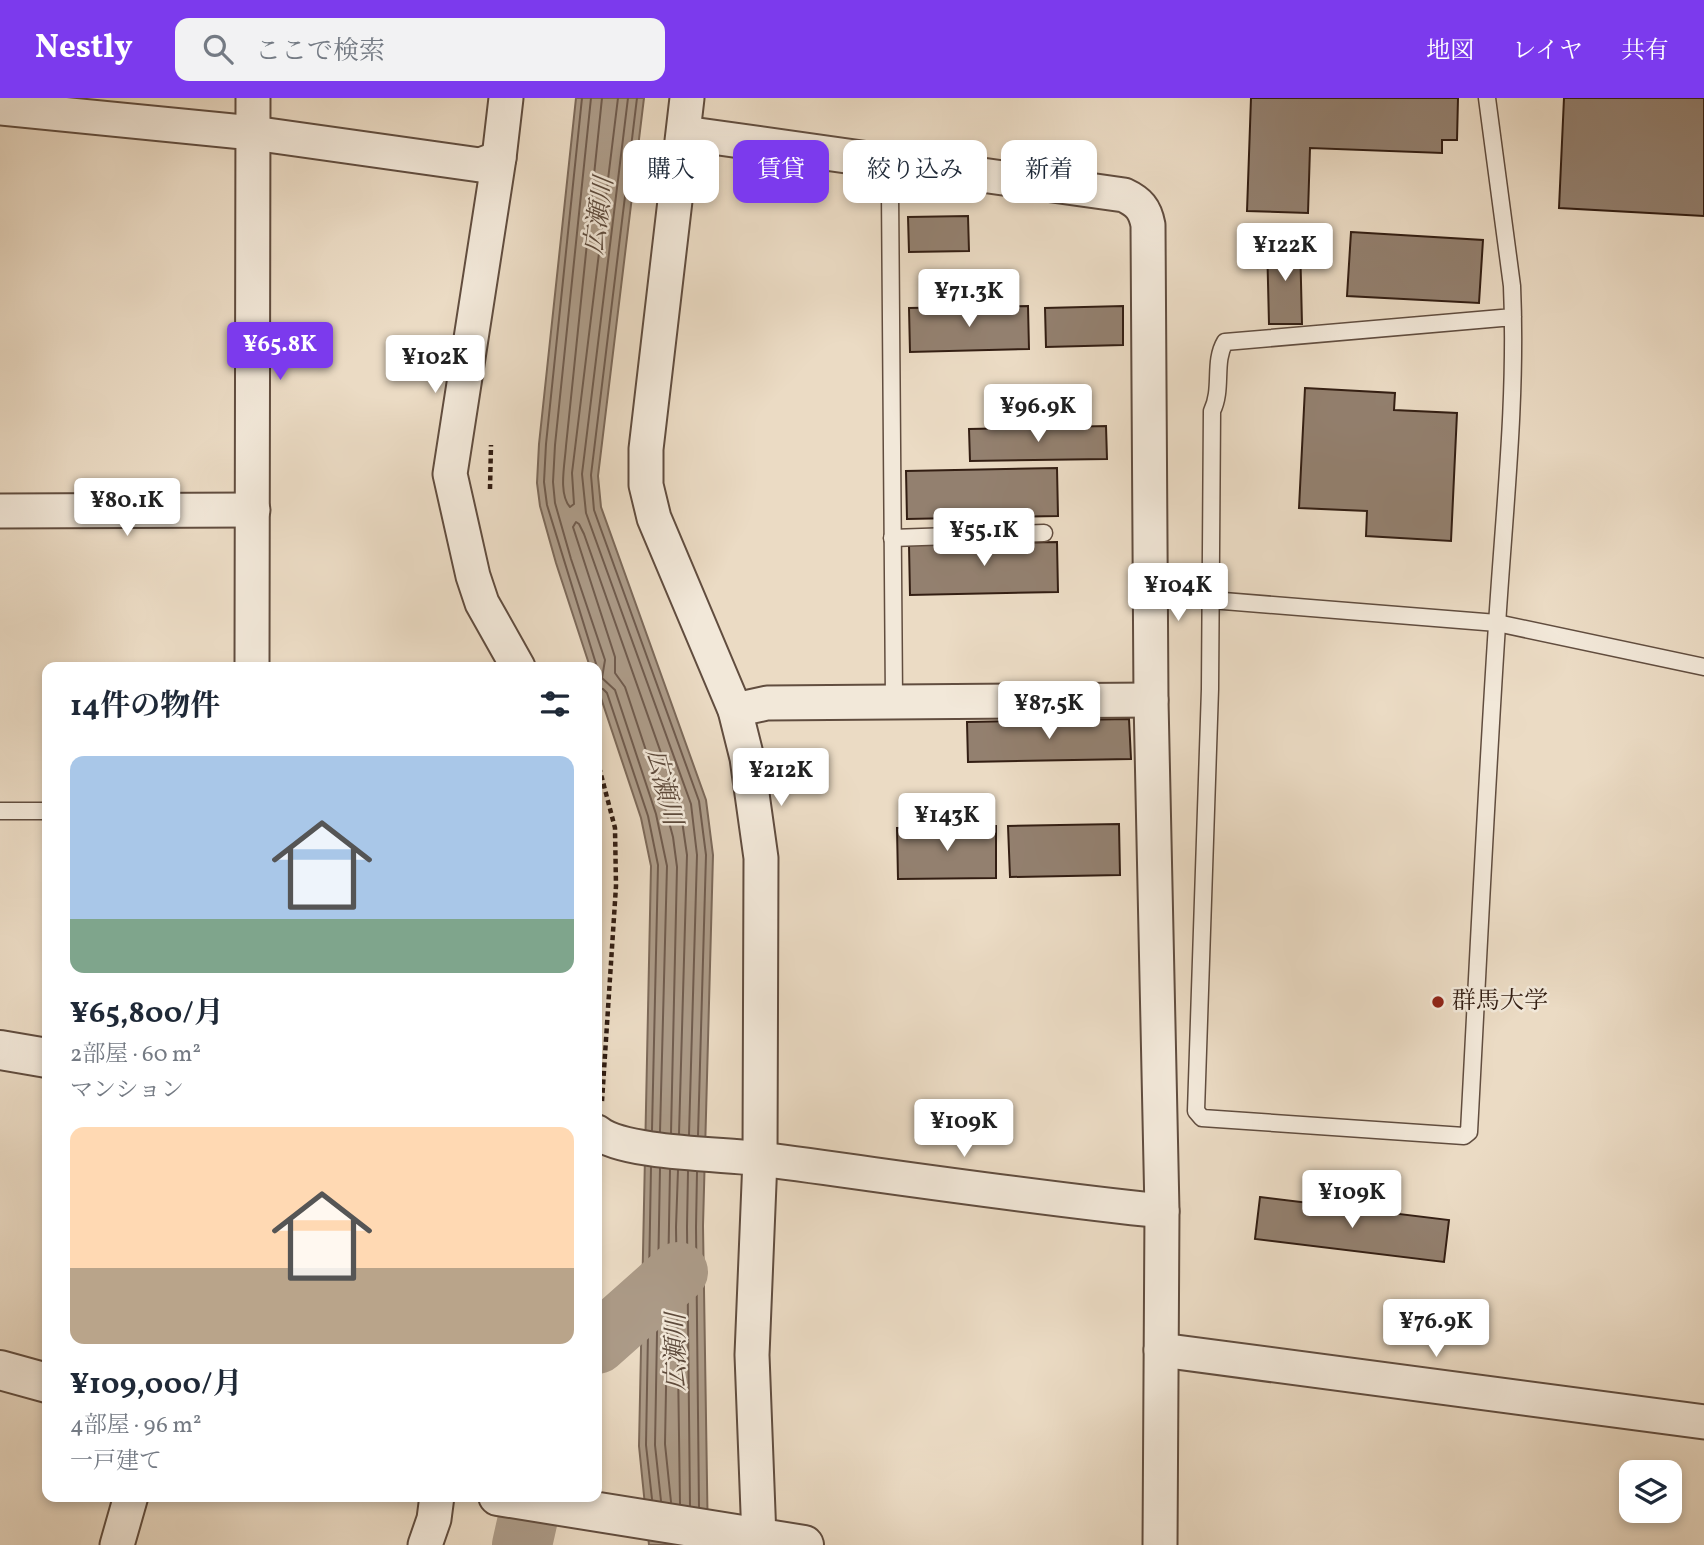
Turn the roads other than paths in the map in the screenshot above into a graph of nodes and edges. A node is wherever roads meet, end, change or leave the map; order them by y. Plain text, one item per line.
1 (253, 98) edge
2 (506, 98) edge
3 (687, 98) edge
4 (1487, 98) edge
5 (0, 108) edge
6 (253, 133) junction
7 (684, 133) junction
8 (843, 155) edge
9 (499, 158) junction
10 (987, 175) edge
11 (890, 203) edge
12 (1513, 317) junction
13 (253, 510) junction
14 (0, 511) edge
15 (1044, 533) dead end
16 (892, 538) junction
17 (1210, 600) junction
18 (1497, 623) junction
19 (252, 662) edge
20 (512, 662) edge
21 (1704, 667) edge
22 (894, 700) junction
23 (1152, 700) junction
24 (735, 709) junction
25 (0, 811) edge
26 (42, 811) edge
27 (0, 1050) edge
28 (42, 1057) edge
29 (602, 1130) edge
30 (749, 1158) junction
31 (1162, 1211) junction
32 (1161, 1350) junction
33 (0, 1370) edge
34 (42, 1382) edge
35 (1704, 1422) edge
36 (129, 1502) edge
37 (436, 1502) edge
38 (535, 1502) edge
39 (747, 1536) junction
40 (117, 1545) edge
41 (425, 1545) edge
42 (804, 1545) edge
43 (1160, 1545) edge

1 - 6 street
2 - 9 street
3 - 7 street
4 - 12 lane
5 - 6 street
6 - 9 street
6 - 13 street
7 - 8 street
7 - 24 street
9 - 20 street
10 - 23 street
11 - 16 lane
12 - 17 lane
12 - 18 lane
13 - 14 street
13 - 19 street
15 - 16 lane
16 - 22 lane
17 - 18 lane
17 - 18 lane
18 - 21 lane
22 - 23 street
22 - 24 street
23 - 31 street
24 - 30 street
25 - 26 lane
27 - 28 street
29 - 30 street
30 - 31 street
30 - 39 street
31 - 32 street
32 - 35 street
32 - 43 street
33 - 34 street
36 - 40 street
37 - 41 street
38 - 39 street
39 - 42 street

